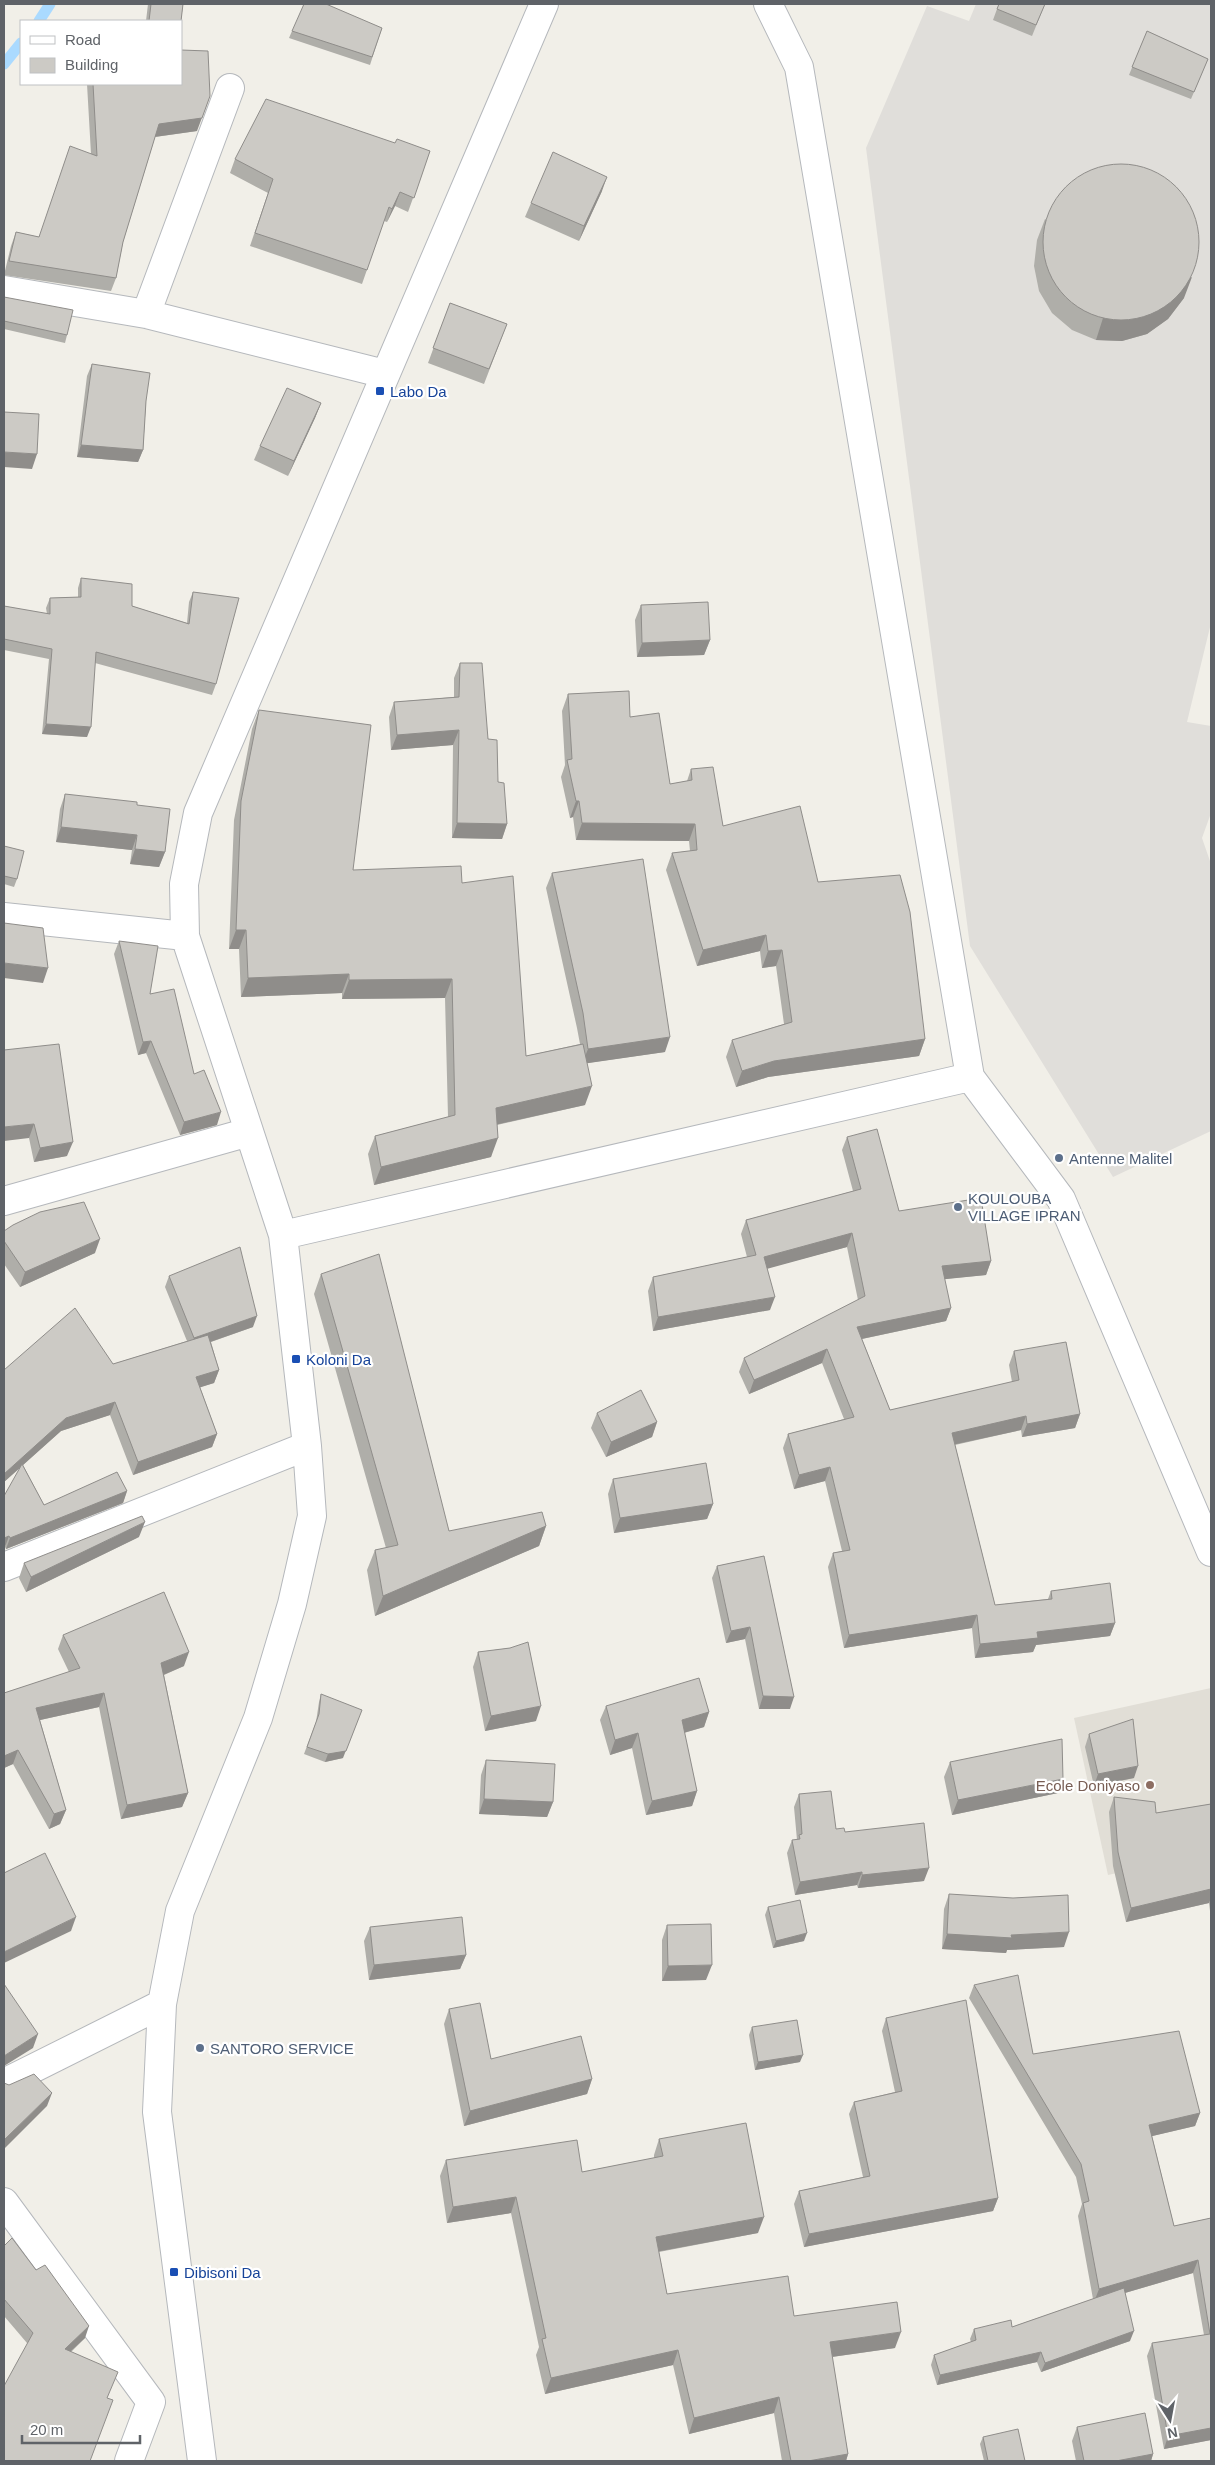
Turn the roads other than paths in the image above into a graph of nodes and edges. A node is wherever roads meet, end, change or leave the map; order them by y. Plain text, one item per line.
1 (544, 4) edge
2 (768, 4) edge
3 (230, 88) dead end
4 (4, 290) edge
5 (146, 314) junction
6 (385, 374) junction
7 (4, 917) edge
8 (185, 936) junction
9 (970, 1077) junction
10 (249, 1132) junction
11 (4, 1201) edge
12 (283, 1235) junction
13 (307, 1446) junction
14 (1211, 1552) edge
15 (4, 1567) edge
16 (162, 2004) junction
17 (4, 2082) edge
18 (5, 2207) edge
19 (129, 2461) edge
20 (202, 2461) edge

1 - 6 street
2 - 9 street
3 - 5 street
4 - 5 street
5 - 6 street
6 - 8 street
7 - 8 street
8 - 10 street
9 - 12 street
9 - 14 street
10 - 11 street
10 - 12 street
12 - 13 street
13 - 15 street
13 - 16 street
16 - 17 street
16 - 20 street
18 - 19 street

